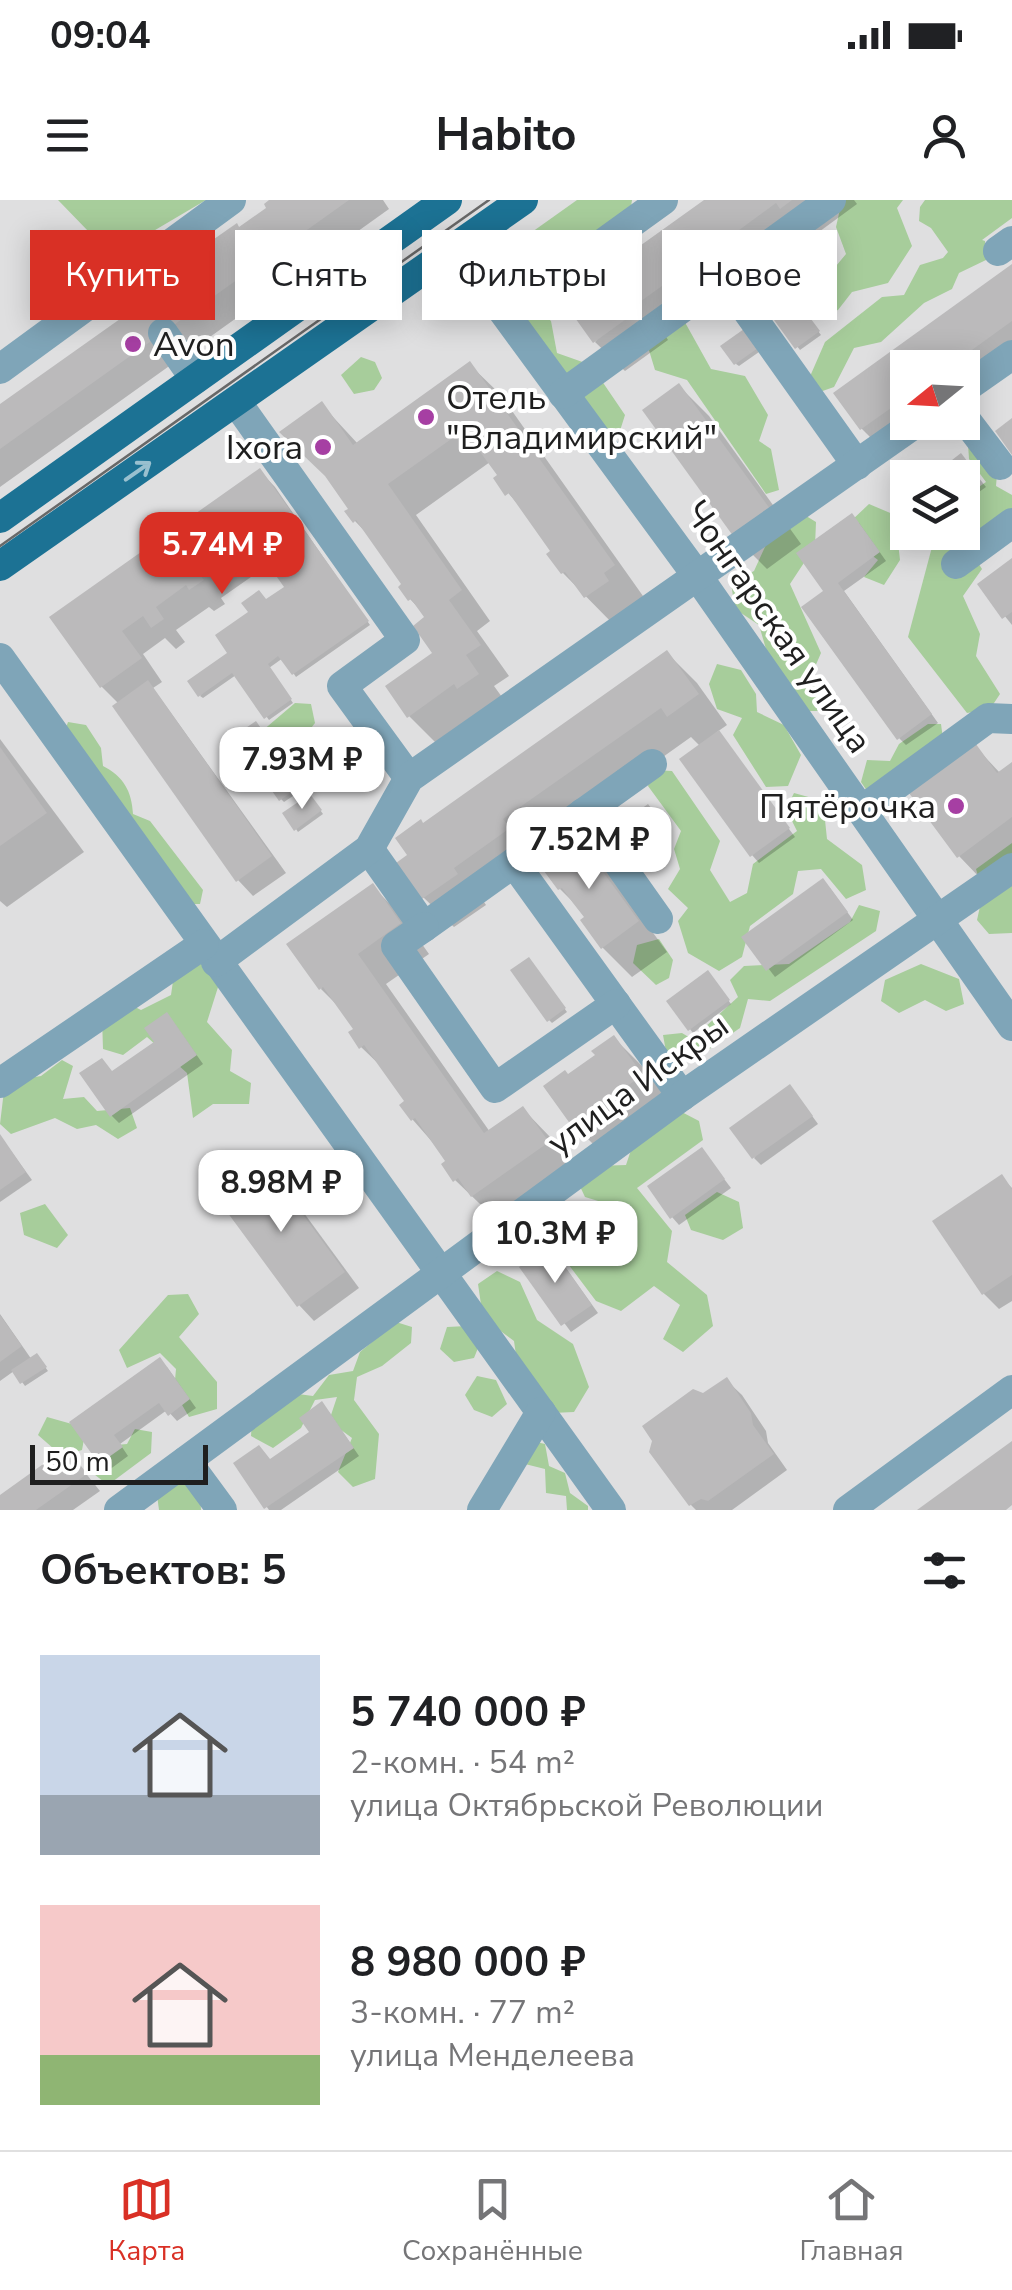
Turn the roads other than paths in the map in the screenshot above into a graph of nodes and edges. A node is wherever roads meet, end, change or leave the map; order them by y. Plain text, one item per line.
1 (231, 200) edge
2 (523, 200) edge
3 (663, 200) edge
4 (830, 200) edge
5 (440, 217) edge
6 (621, 230) edge
7 (789, 230) edge
8 (666, 320) edge
9 (754, 320) edge
10 (163, 333) dead end
11 (1012, 355) edge
12 (0, 369) edge
13 (203, 373) junction
14 (980, 377) edge
15 (563, 394) junction
16 (228, 408) junction
17 (980, 439) edge
18 (892, 440) edge
19 (857, 465) junction
20 (1000, 465) dead end
21 (0, 518) edge
22 (1012, 522) edge
23 (956, 564) dead end
24 (0, 566) edge
25 (698, 577) junction
26 (0, 658) edge
27 (1012, 719) edge
28 (652, 764) dead end
29 (408, 778) junction
30 (862, 810) junction
31 (583, 814) junction
32 (369, 849) junction
33 (514, 863) junction
34 (1012, 868) edge
35 (658, 919) dead end
36 (938, 920) junction
37 (424, 927) junction
38 (210, 953) junction
39 (616, 1004) junction
40 (1012, 1026) edge
41 (0, 1083) edge
42 (682, 1096) junction
43 (442, 1274) junction
44 (1012, 1390) edge
45 (541, 1412) junction
46 (186, 1461) junction
47 (119, 1510) edge
48 (222, 1510) edge
49 (482, 1510) edge
50 (611, 1510) edge
51 (848, 1510) edge

1 - 12 street
2 - 5 main road
3 - 6 street
4 - 7 street
5 - 13 main road
5 - 15 street, Чонгарская улица
5 - 16 main road
8 - 15 street
9 - 19 street
10 - 13 street
11 - 14 street
13 - 16 main road
13 - 21 main road
15 - 25 street, Чонгарская улица
24 -> 16 main road
16 - 29 street
17 - 20 street
18 - 19 street
19 - 25 street
22 - 23 street
25 - 29 street
25 - 30 street, Чонгарская улица
26 - 38 street
27 - 30 street
28 - 31 street
29 - 32 street
30 - 36 street, Чонгарская улица
31 - 33 street
31 - 35 street
32 - 37 street
32 - 38 street
33 - 37 street
33 - 39 street
34 - 36 street, улица Искры
36 - 40 street, Чонгарская улица
36 - 42 street, улица Искры
37 - 39 street
38 - 41 street
38 - 43 street
39 - 42 street
42 - 43 street, улица Искры
43 - 45 street
43 - 46 street, улица Искры
44 - 51 street
45 - 49 street
45 - 50 street
46 - 47 street, улица Искры
46 - 48 street

